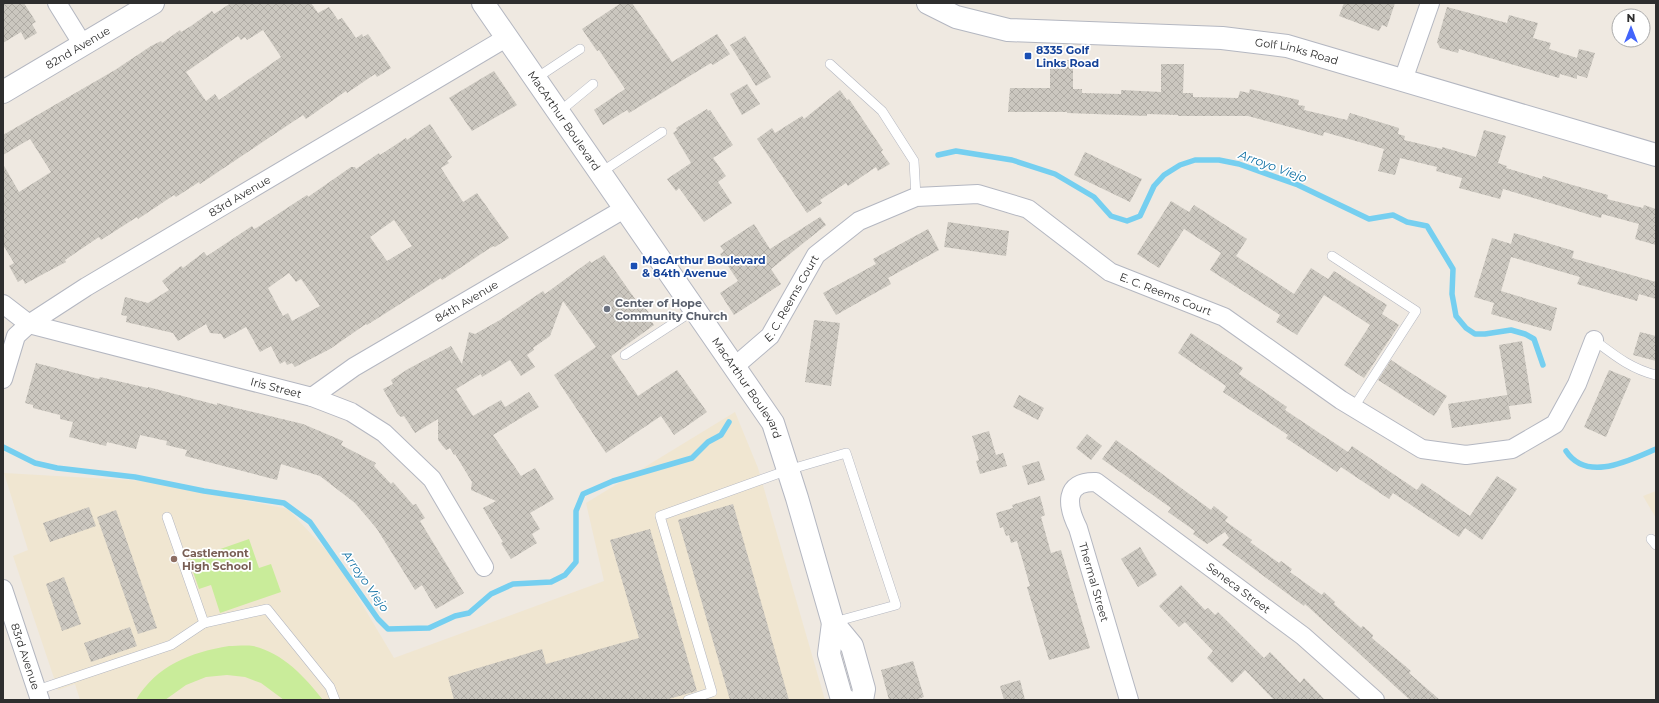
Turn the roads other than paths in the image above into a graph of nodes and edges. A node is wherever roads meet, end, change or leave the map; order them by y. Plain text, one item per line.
1 (57, 3) edge
2 (153, 3) edge
3 (928, 3) edge
4 (1430, 3) edge
5 (488, 5) edge
6 (506, 38) junction
7 (83, 45) junction
8 (580, 49) dead end
9 (830, 64) dead end
10 (535, 79) junction
11 (1403, 80) junction
12 (593, 84) dead end
13 (3, 92) edge
14 (558, 113) junction
15 (662, 132) dead end
16 (1656, 155) edge
17 (600, 173) junction
18 (916, 197) junction
19 (624, 209) junction
20 (1332, 256) dead end
21 (3, 304) edge
22 (694, 310) junction
23 (29, 324) junction
24 (1594, 340) joint
25 (625, 355) dead end
26 (734, 367) junction
27 (1656, 375) edge
28 (3, 379) edge
29 (312, 397) junction
30 (1354, 407) junction
31 (788, 470) junction
32 (1096, 482) joint
33 (167, 517) dead end
34 (484, 567) dead end
35 (3, 589) edge
36 (833, 622) junction
37 (204, 623) junction
38 (38, 695) edge
39 (335, 700) edge
40 (688, 700) edge
41 (845, 700) edge
42 (862, 700) edge
43 (1129, 700) edge
44 (1375, 700) edge

1 - 7 street
2 - 7 street, 82nd Avenue
3 - 11 street, Golf Links Road
4 - 11 street
5 - 6 street, MacArthur Boulevard
6 - 10 street, MacArthur Boulevard
6 - 23 street, 83rd Avenue
7 - 13 street, 82nd Avenue
8 - 10 lane
9 - 18 lane
10 - 14 street, MacArthur Boulevard
11 - 16 street, Golf Links Road
12 - 14 lane
14 - 17 street, MacArthur Boulevard
15 - 17 lane
17 - 19 street, MacArthur Boulevard
18 - 26 street, E. C. Reems Court
18 - 30 street, E. C. Reems Court
19 - 22 street, MacArthur Boulevard
19 - 29 street, 84th Avenue
20 - 30 lane
21 - 23 street, Iris Street
22 - 25 lane
22 - 26 street, MacArthur Boulevard
23 - 28 street, 83rd Avenue
23 - 29 street, Iris Street
24 - 27 lane
24 - 30 street, E. C. Reems Court
26 - 31 street, MacArthur Boulevard
29 - 34 street, Iris Street
31 - 36 street, MacArthur Boulevard
31 - 36 lane
31 - 40 lane
32 - 43 street, Thermal Street
32 - 44 street, Seneca Street
33 - 37 lane
35 - 38 street, 83rd Avenue
36 - 41 street, MacArthur Boulevard
36 - 42 street, MacArthur Boulevard
37 - 38 lane
37 - 39 lane

